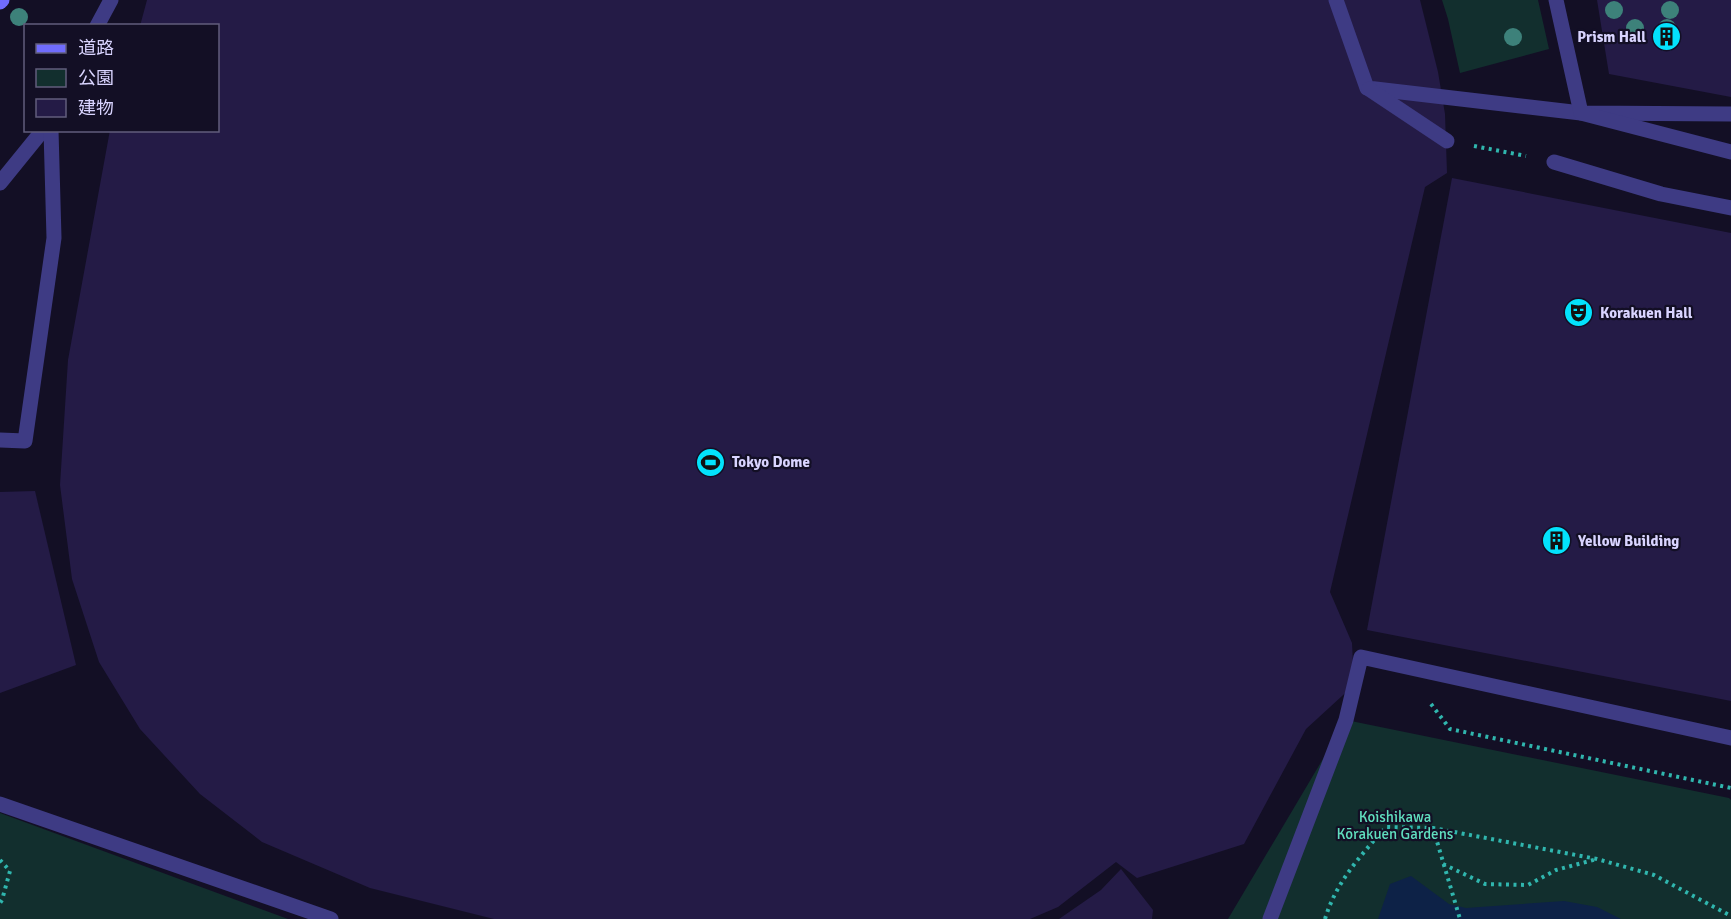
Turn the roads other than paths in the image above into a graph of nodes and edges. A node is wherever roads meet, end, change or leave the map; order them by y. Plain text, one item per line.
1 (111, 0) edge
2 (1336, 0) edge
3 (1556, 0) edge
4 (98, 24) edge
5 (1367, 88) junction
6 (1581, 112) junction
7 (1731, 114) edge
8 (41, 132) edge
9 (51, 132) edge
10 (1447, 141) road end
11 (1731, 152) edge
12 (1554, 162) road end
13 (1, 178) edge
14 (1731, 208) edge
15 (0, 440) edge
16 (1731, 738) edge
17 (0, 804) edge
18 (331, 919) edge
19 (1270, 919) edge

1 - 4 street
2 - 5 street
3 - 6 street
5 - 6 street
5 - 10 street
6 - 7 street
6 - 11 street
8 - 13 street
9 - 15 street
12 - 14 street
16 - 19 street
17 - 18 street

